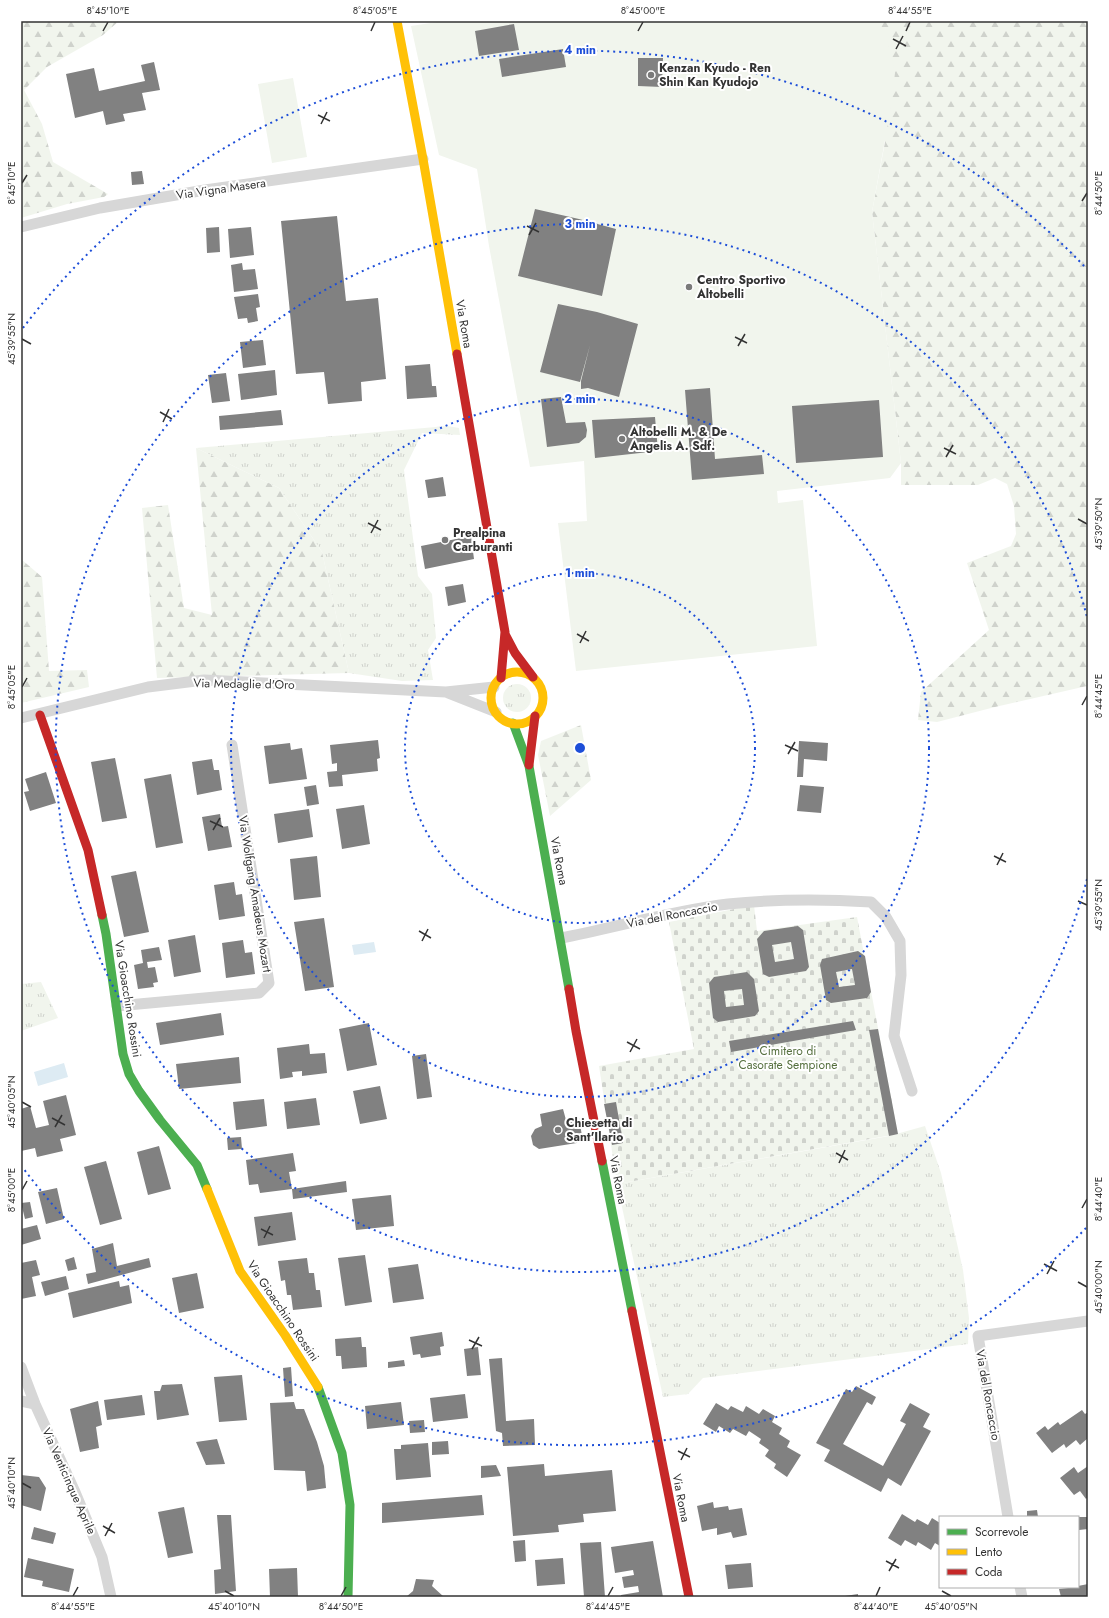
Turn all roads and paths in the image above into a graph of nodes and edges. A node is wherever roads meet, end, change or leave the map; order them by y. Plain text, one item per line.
1 (397, 21) edge
2 (423, 158) junction
3 (21, 227) edge
4 (505, 632) junction
5 (533, 677) junction
6 (501, 678) junction
7 (494, 687) junction
8 (446, 692) junction
9 (496, 712) junction
10 (40, 715) junction
11 (535, 716) junction
12 (21, 718) edge
13 (513, 723) junction
14 (232, 745) dead end
15 (529, 766) junction
16 (561, 938) junction
17 (117, 1006) junction
18 (912, 1091) dead end
19 (1088, 1321) edge
20 (21, 1367) edge
21 (21, 1401) edge
22 (35, 1404) junction
23 (1008, 1516) edge
24 (111, 1597) edge
25 (348, 1597) edge
26 (689, 1597) edge

1 - 2 street, Via Roma
2 - 3 street, Via Vigna Masera
2 - 4 street, Via Roma
4 - 5 street, Via Roma
4 - 6 street, Via Roma
5 - 6 street
5 - 11 street, Via Roma
6 - 7 street
7 - 8 street, Via Medaglie d'Oro
7 - 9 street
8 - 9 street, Via Medaglie d'Oro
8 - 10 street, Via Medaglie d'Oro
9 - 13 street
10 - 12 street, Via Medaglie d'Oro
10 - 17 street, Via Gioacchino Rossini
11 - 13 street
11 - 15 street, Via Roma
13 - 15 street, Via Roma
14 - 17 street, Via Wolfgang Amadeus Mozart
15 - 16 street, Via Roma
16 - 18 street, Via del Roncaccio
16 - 26 street, Via Roma
17 - 25 street, Via Gioacchino Rossini
19 - 23 street, Via del Roncaccio
20 - 22 street, Via Venticinque Aprile
21 - 22 street
22 - 24 street, Via Venticinque Aprile

